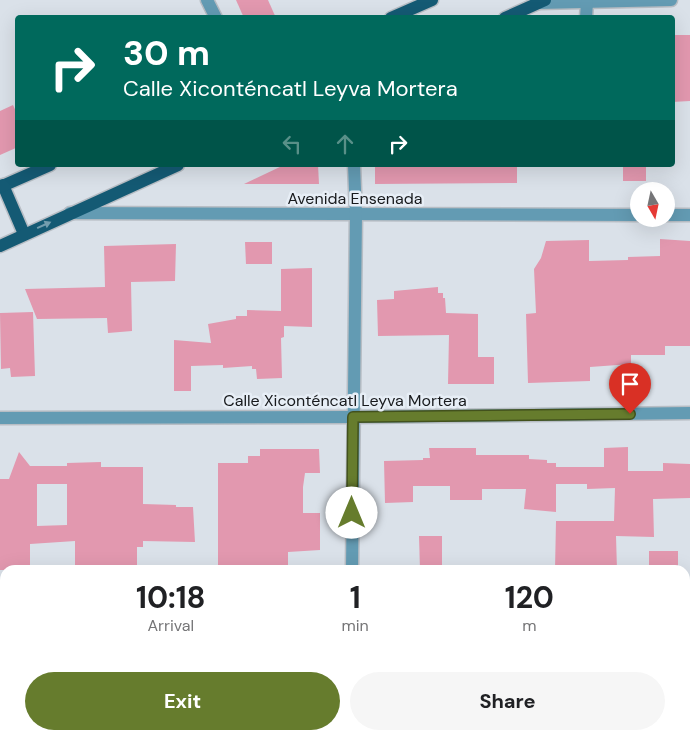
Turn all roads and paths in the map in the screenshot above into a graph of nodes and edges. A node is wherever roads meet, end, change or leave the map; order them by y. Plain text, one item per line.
1 (207, 0) edge
2 (432, 0) edge
3 (671, 0) edge
4 (542, 1) edge
5 (587, 2) junction
6 (214, 15) edge
7 (399, 15) edge
8 (512, 15) edge
9 (586, 15) edge
10 (45, 167) edge
11 (174, 167) edge
12 (354, 167) edge
13 (2, 186) edge
14 (70, 214) junction
15 (356, 214) junction
16 (630, 215) edge
17 (675, 215) edge
18 (690, 215) edge
19 (24, 234) junction
20 (0, 246) edge
21 (690, 413) edge
22 (353, 417) junction
23 (0, 418) edge
24 (352, 565) edge

1 - 6 street
2 - 7 main road
3 - 5 street
4 - 5 street
4 - 8 main road
5 - 9 street
10 - 13 main road
11 - 14 main road
12 - 15 street
13 - 19 main road
14 - 15 street, Avenida Ensenada
19 -> 14 main road
15 - 16 street, Avenida Ensenada
15 - 22 street
17 - 18 street
19 - 20 main road
21 - 22 street, Calle Xiconténcatl Leyva Mortera
22 - 23 street, Calle Xiconténcatl Leyva Mortera
22 - 24 street

